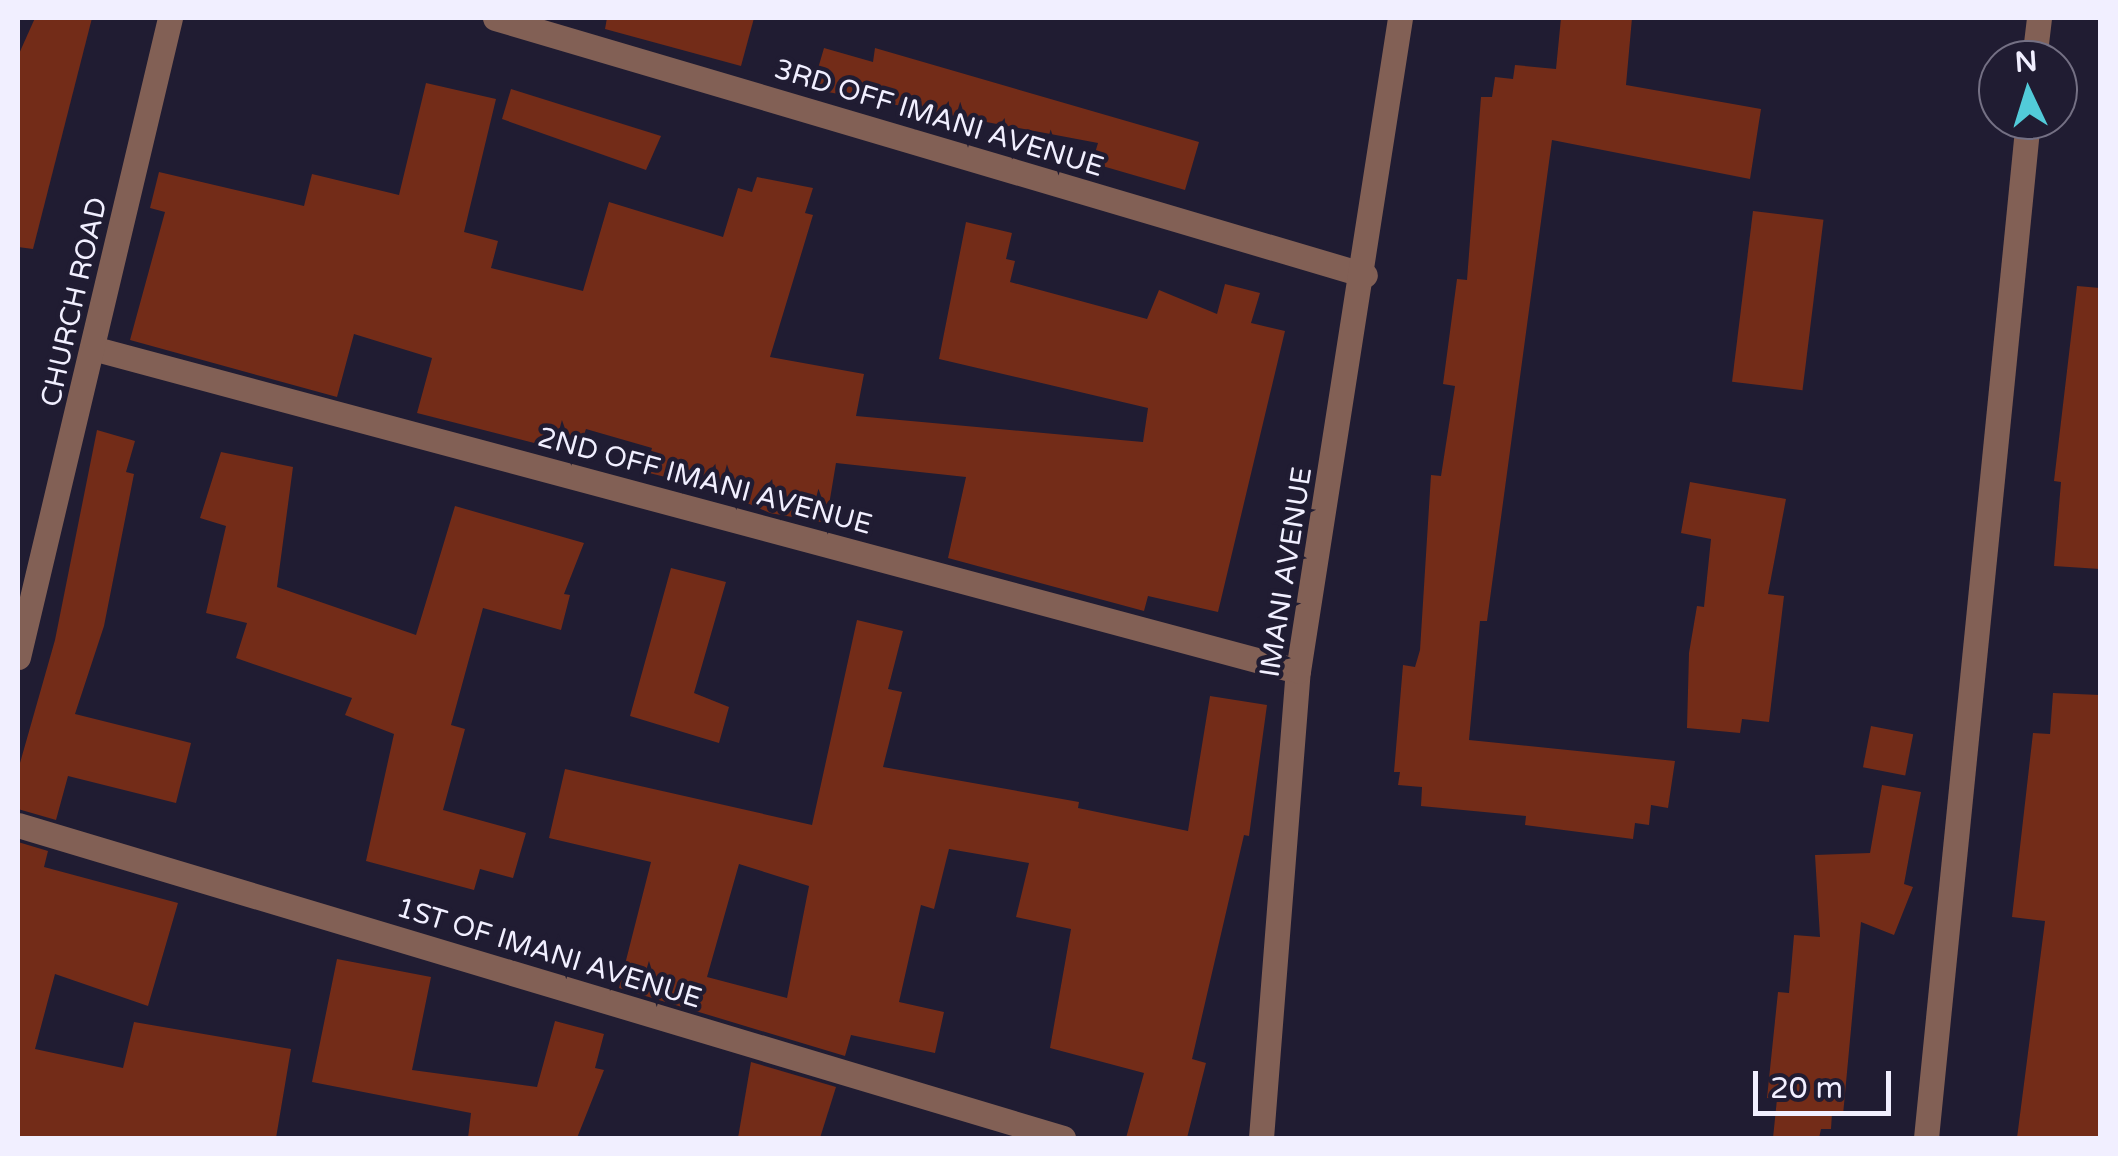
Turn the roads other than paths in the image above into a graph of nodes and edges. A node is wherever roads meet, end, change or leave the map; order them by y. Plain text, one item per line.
1 (170, 18) edge
2 (496, 18) edge
3 (1400, 18) edge
4 (2026, 140) edge
5 (1365, 276) junction
6 (96, 349) junction
7 (18, 657) edge
8 (1298, 671) junction
9 (18, 825) edge
10 (1063, 1138) edge
11 (1261, 1138) edge
12 (1926, 1138) edge

1 - 6 street, CHURCH ROAD
2 - 5 street, 3RD OFF IMANI AVENUE
3 - 5 street, IMANI AVENUE
4 - 12 street
5 - 8 street, IMANI AVENUE
6 - 7 street, CHURCH ROAD
6 - 8 street, 2ND OFF IMANI AVENUE
8 - 11 street, IMANI AVENUE
9 - 10 street, 1ST OF IMANI AVENUE

